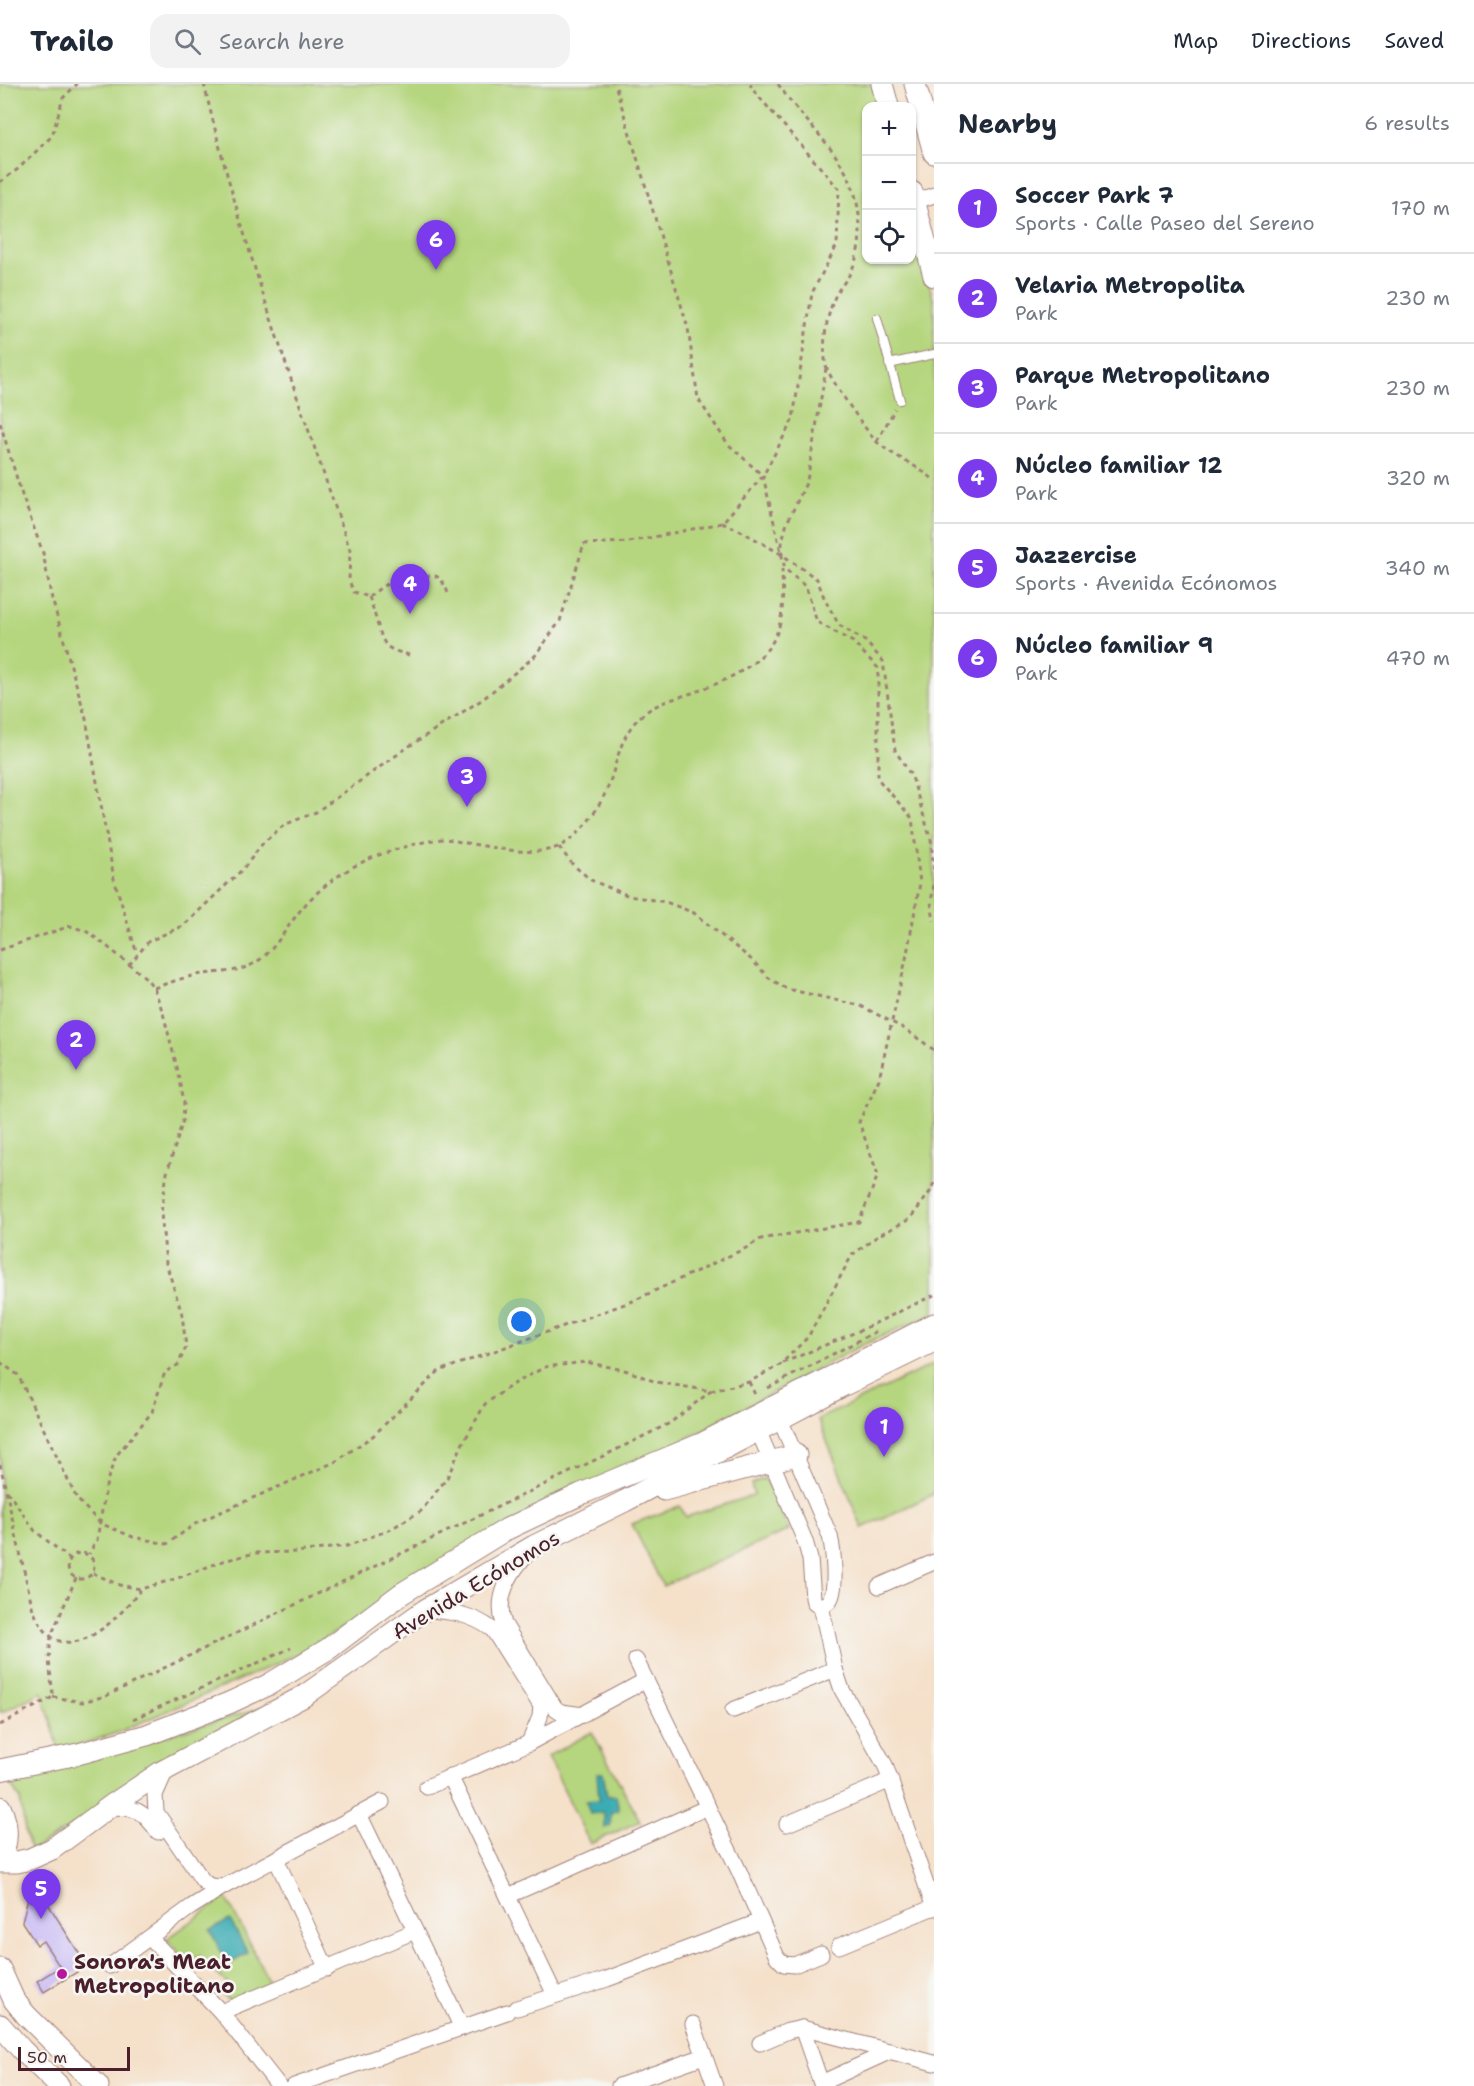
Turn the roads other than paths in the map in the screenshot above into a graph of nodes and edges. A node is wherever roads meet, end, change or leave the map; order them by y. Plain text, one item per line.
1 (882, 84) edge
2 (915, 84) edge
3 (887, 102) edge
4 (934, 153) edge
5 (920, 197) edge
6 (934, 276) edge
7 (876, 318) dead end
8 (934, 354) edge
9 (889, 364) junction
10 (900, 400) road end
11 (934, 1324) edge
12 (934, 1341) edge
13 (777, 1412) junction
14 (755, 1424) junction
15 (796, 1455) junction
16 (772, 1461) junction
17 (595, 1488) junction
18 (626, 1501) junction
19 (606, 1510) junction
20 (534, 1546) junction
21 (933, 1564) edge
22 (879, 1586) dead end
23 (821, 1606) junction
24 (424, 1610) junction
25 (317, 1656) junction
26 (636, 1660) dead end
27 (835, 1670) junction
28 (332, 1678) junction
29 (646, 1680) junction
30 (733, 1710) dead end
31 (583, 1715) junction
32 (529, 1743) junction
33 (167, 1769) junction
34 (0, 1770) edge
35 (450, 1776) junction
36 (891, 1780) junction
37 (428, 1787) dead end
38 (382, 1802) dead end
39 (0, 1807) edge
40 (109, 1807) junction
41 (708, 1807) junction
42 (359, 1814) junction
43 (787, 1824) dead end
44 (276, 1859) junction
45 (0, 1862) edge
46 (929, 1875) edge
47 (223, 1887) junction
48 (508, 1896) junction
49 (192, 1907) junction
50 (934, 1907) edge
51 (761, 1921) junction
52 (415, 1931) junction
53 (150, 1938) junction
54 (839, 1946) dead end
55 (820, 1954) dead end
56 (111, 1966) dead end
57 (0, 1969) edge
58 (327, 1969) junction
59 (555, 1995) junction
60 (221, 2012) junction
61 (693, 2024) dead end
62 (0, 2025) edge
63 (462, 2028) junction
64 (802, 2028) junction
65 (760, 2043) dead end
66 (891, 2051) junction
67 (704, 2056) junction
68 (934, 2063) edge
69 (821, 2085) edge
70 (58, 2086) edge
71 (98, 2086) edge
72 (279, 2086) edge
73 (294, 2086) edge
74 (619, 2086) edge
75 (715, 2086) edge

1 - 3 street
2 - 4 street
5 - 6 street
7 - 9 lane
8 - 9 lane
9 - 10 lane
11 - 13 street, Avenida Ecónomos
12 - 13 street, Avenida Ecónomos
13 - 14 street, Avenida Ecónomos
13 - 15 street
14 - 16 street
14 - 17 street, Avenida Ecónomos
14 - 18 street, Avenida Ecónomos
15 - 16 street
15 - 23 street
16 - 18 street
16 - 23 street
17 - 19 street
17 - 25 street, Avenida Ecónomos
18 - 19 street, Avenida Ecónomos
19 - 20 street, Avenida Ecónomos
20 - 24 street, Avenida Ecónomos
20 - 31 street
21 - 22 street
23 - 27 street
24 - 28 street, Avenida Ecónomos
24 - 32 street
25 - 28 street
25 - 34 street, Avenida Ecónomos
26 - 29 street
27 - 30 street
27 - 36 street
28 - 33 street, Avenida Ecónomos
29 - 31 street
29 - 41 street
31 - 32 street
32 - 35 street
33 - 40 street, Avenida Ecónomos
33 - 47 street
35 - 37 street
35 - 48 street
36 - 43 street
36 - 46 street
38 - 42 street
39 - 45 street
40 - 45 street, Avenida Ecónomos
40 - 49 street
41 - 48 street
41 - 51 street
42 - 44 street
42 - 52 street
44 - 47 street
44 - 58 street
46 - 50 street
47 - 49 street
48 - 59 street
49 - 53 street
50 - 54 street
51 - 55 street
51 - 59 street
52 - 58 street
52 - 63 street
53 - 56 street
53 - 60 street
57 - 71 street
58 - 60 street
59 - 63 street
60 - 72 street
61 - 67 street
62 - 70 street
63 - 73 street
64 - 65 street
64 - 66 street
64 - 69 street
66 - 68 street
66 - 69 street
67 - 74 street
67 - 75 street

